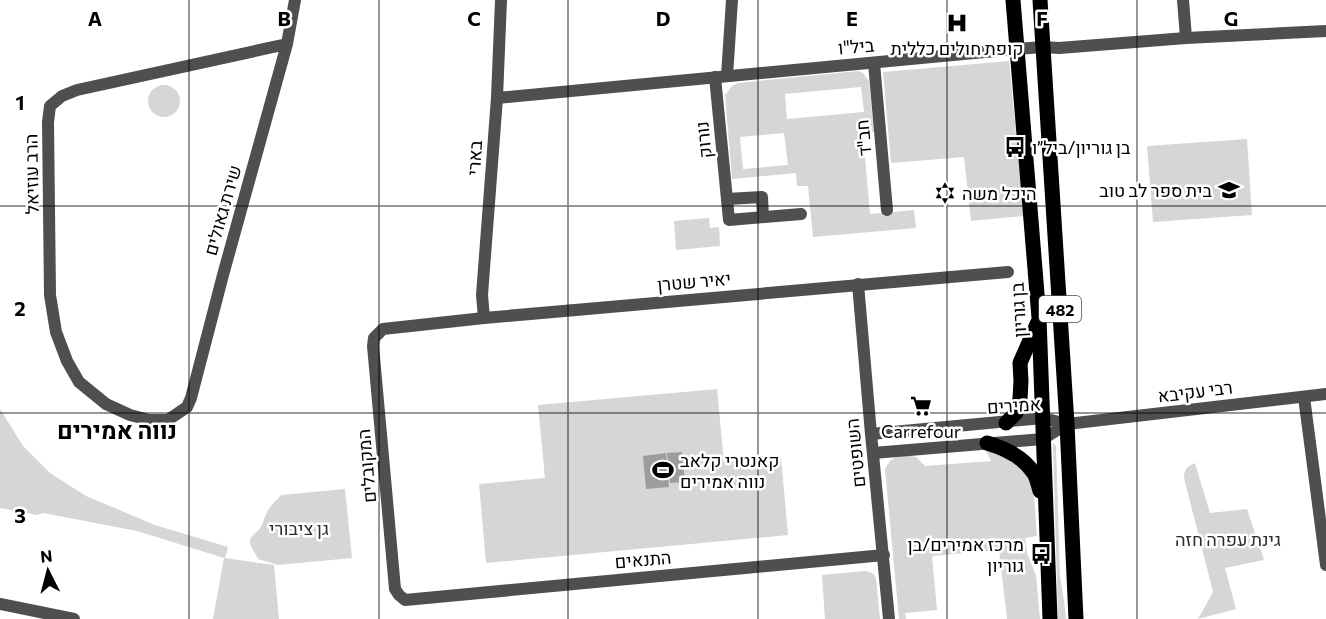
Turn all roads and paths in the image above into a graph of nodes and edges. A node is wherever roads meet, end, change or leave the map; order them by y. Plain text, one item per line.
1 (295, 0) edge
2 (501, 0) edge
3 (732, 0) edge
4 (1013, 0) edge
5 (1040, 0) edge
6 (1183, 0) edge
7 (1326, 31) edge
8 (1186, 38) junction
9 (287, 44) junction
10 (1043, 47) junction
11 (1017, 49) junction
12 (874, 63) junction
13 (721, 76) junction
14 (497, 98) junction
15 (727, 200) junction
16 (887, 210) dead end
17 (801, 214) dead end
18 (763, 217) junction
19 (1008, 272) dead end
20 (858, 284) junction
21 (484, 318) junction
22 (1039, 318) junction
23 (383, 329) joint
24 (1326, 394) edge
25 (1304, 397) junction
26 (1043, 418) junction
27 (168, 420) joint
28 (1006, 423) junction
29 (1067, 424) junction
30 (871, 434) junction
31 (1043, 439) junction
32 (987, 443) junction
33 (873, 453) junction
34 (1046, 511) junction
35 (884, 555) junction
36 (1326, 565) edge
37 (405, 600) joint
38 (0, 604) edge
39 (74, 619) edge
40 (889, 619) edge
41 (1050, 619) edge
42 (1076, 619) edge

1 - 9 street, שירת גאולים
2 - 14 street, בארי
3 - 13 street, נורוק
4 - 11 main road, בן גוריון / 482
5 - 10 main road, 482
6 - 8 street
7 - 8 street, ביל"ו
8 - 10 street, ביל"ו
9 - 27 street, שירת גאולים
9 - 27 street, הרב עוזיאל
10 - 11 street, ביל"ו
10 - 29 main road, 482
11 - 12 street, ביל"ו
11 - 22 main road, בן גוריון / 482
12 - 13 street, ביל"ו
12 - 16 street, חב"ד
13 - 14 street, ביל"ו
13 - 15 street, נורוק
14 - 21 street, בארי
15 - 18 street, נורוק
15 - 18 street
17 - 18 street, נורוק
19 - 20 street, יאיר שטרן
20 - 21 street, יאיר שטרן
20 - 30 street, השופטים
21 - 23 street, יאיר שטרן
22 - 26 main road, בן גוריון / 482
22 - 28 main road
23 - 37 street, המקובלים
24 - 25 street, רבי עקיבא
25 - 29 street, רבי עקיבא
25 - 36 street
26 - 28 street, אמירים
26 - 29 street, אמירים
26 - 31 main road, בן גוריון / 482
28 - 30 street, אמירים
29 - 31 street, אמירים
29 - 42 main road, 482
30 - 33 street, השופטים
31 - 32 street, אמירים
31 - 34 main road, בן גוריון / 482
32 - 33 street, אמירים
32 - 34 main road
33 - 35 street, השופטים
34 - 41 main road, בן גוריון / 482
35 - 37 street, התנאים
35 - 40 street, השופטים
38 - 39 street

